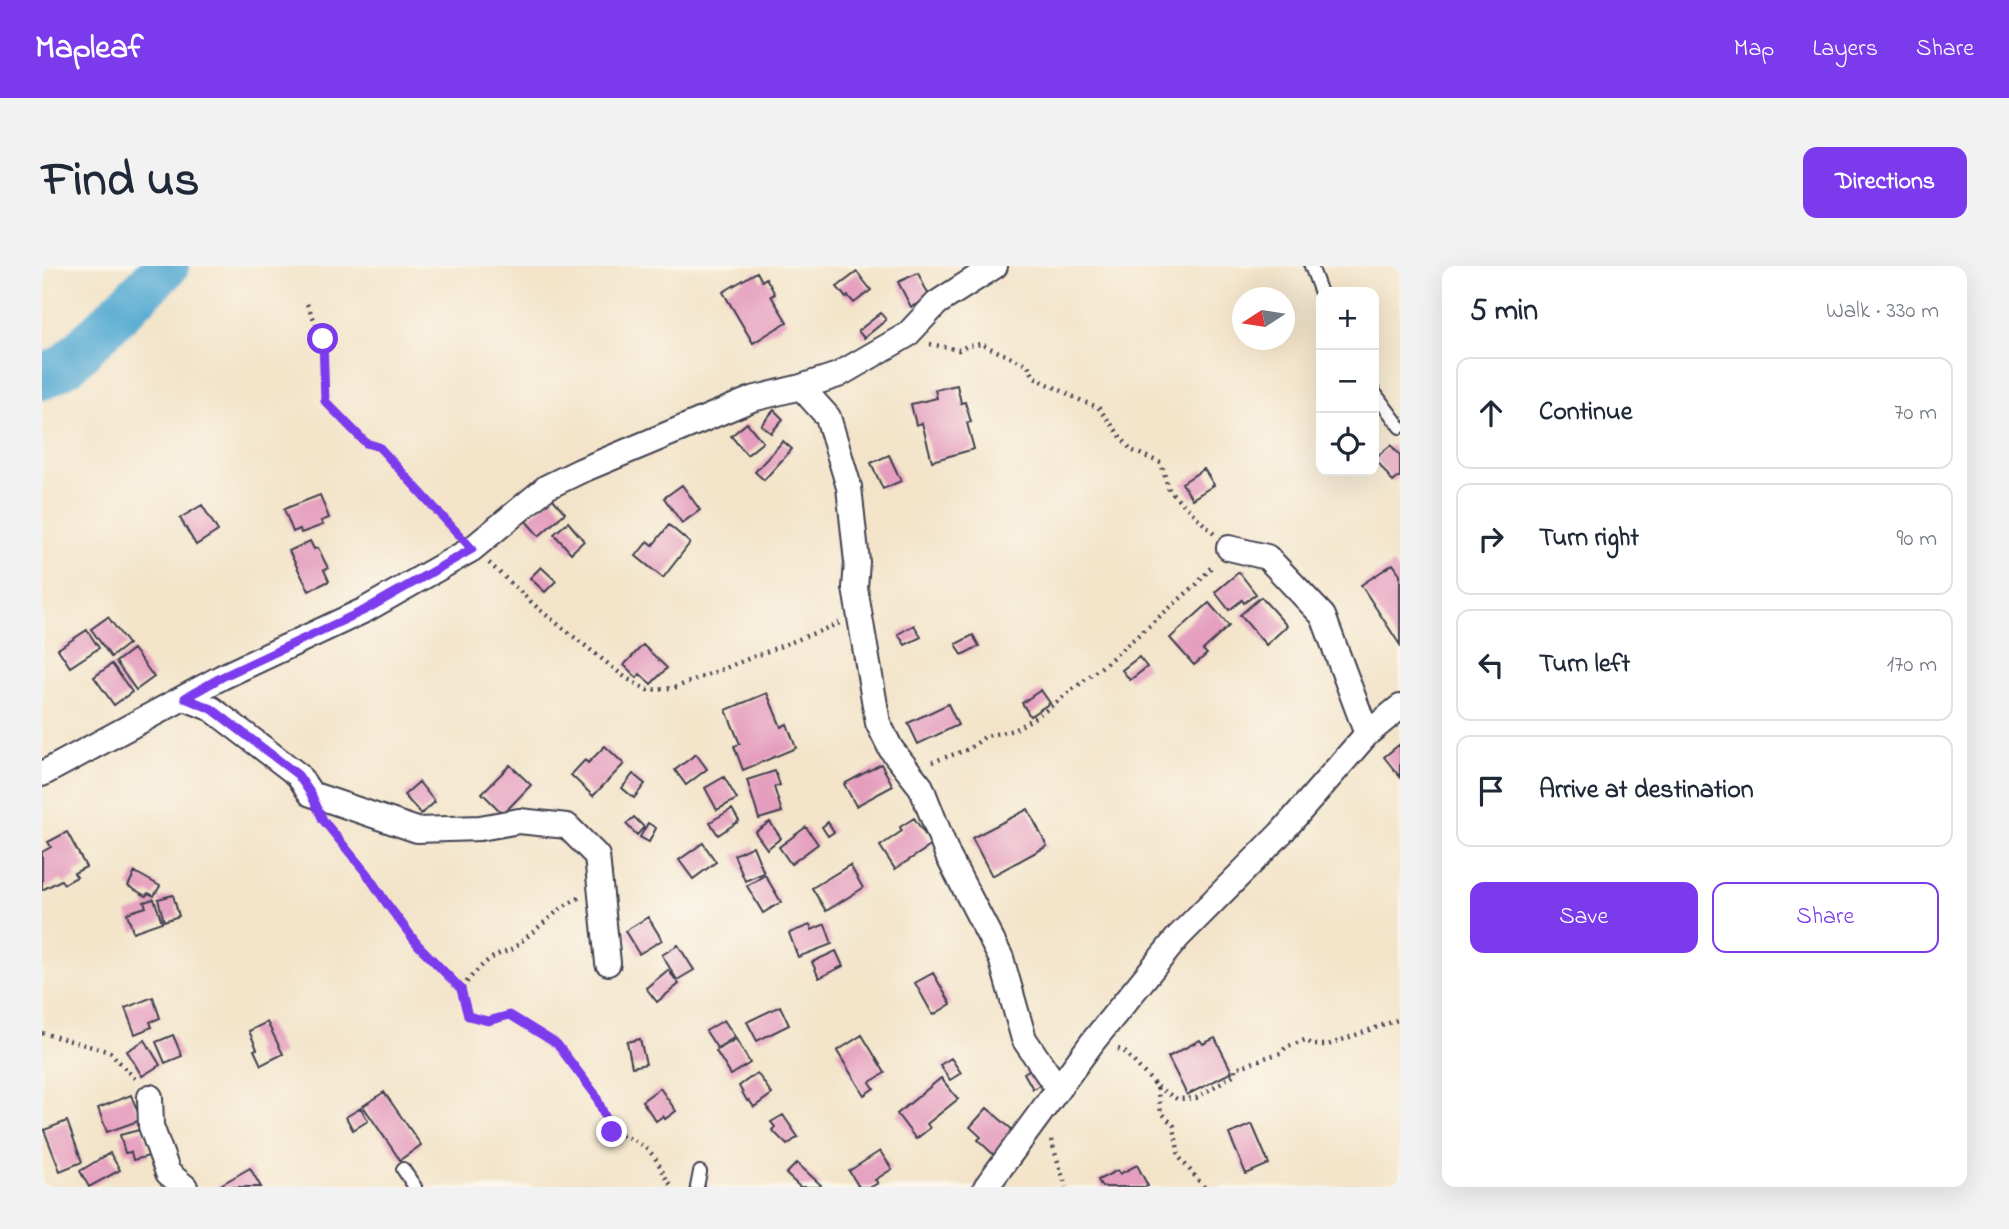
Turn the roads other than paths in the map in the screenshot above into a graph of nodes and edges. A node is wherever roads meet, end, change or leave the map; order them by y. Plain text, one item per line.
1 (995, 266) edge
2 (1311, 266) edge
3 (1319, 287) edge
4 (801, 387) junction
5 (1379, 400) edge
6 (1400, 427) edge
7 (1228, 548) road end
8 (185, 698) junction
9 (1400, 707) edge
10 (1367, 734) junction
11 (42, 774) edge
12 (608, 963) dead end
13 (1058, 1089) junction
14 (150, 1097) road end
15 (402, 1169) dead end
16 (700, 1171) dead end
17 (185, 1187) edge
18 (415, 1187) edge
19 (697, 1187) edge
20 (986, 1187) edge

1 - 4 street
2 - 3 lane
4 - 8 street
4 - 13 street
5 - 6 lane
7 - 10 street
8 - 11 street
8 - 12 street
9 - 10 street
10 - 13 street
13 - 20 street
14 - 17 street
15 - 18 lane
16 - 19 lane

